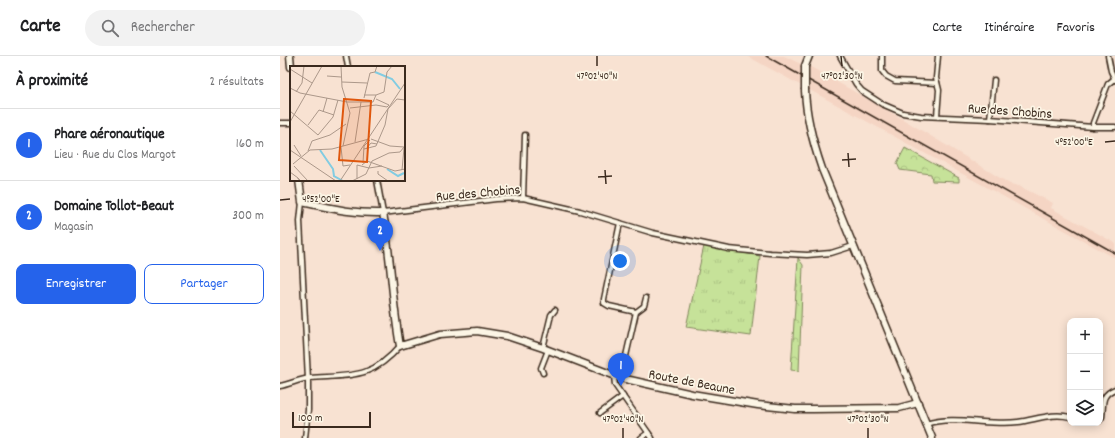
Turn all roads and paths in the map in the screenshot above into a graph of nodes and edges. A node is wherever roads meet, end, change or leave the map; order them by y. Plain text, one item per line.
1 (290, 56) edge
2 (346, 56) edge
3 (803, 56) edge
4 (809, 56) edge
5 (840, 56) edge
6 (882, 56) edge
7 (938, 56) edge
8 (1108, 56) edge
9 (292, 66) edge
10 (348, 66) edge
11 (805, 66) junction
12 (1115, 79) edge
13 (994, 80) dead end
14 (937, 83) junction
15 (937, 116) junction
16 (990, 118) junction
17 (290, 122) edge
18 (280, 123) edge
19 (1115, 126) edge
20 (1093, 127) junction
21 (525, 135) dead end
22 (299, 181) edge
23 (377, 181) edge
24 (523, 198) junction
25 (302, 202) junction
26 (383, 213) junction
27 (620, 223) junction
28 (854, 246) junction
29 (646, 298) dead end
30 (555, 310) dead end
31 (636, 312) junction
32 (400, 346) junction
33 (546, 349) junction
34 (543, 373) dead end
35 (614, 376) junction
36 (621, 378) junction
37 (308, 379) junction
38 (280, 386) edge
39 (1115, 389) edge
40 (623, 396) junction
41 (918, 403) junction
42 (1103, 407) edge
43 (600, 413) dead end
44 (1067, 417) edge
45 (926, 424) junction
46 (648, 433) junction
47 (305, 438) edge
48 (641, 438) edge
49 (652, 438) edge
50 (932, 438) edge

1 - 9 street
2 - 10 street
3 - 11 street
4 - 11 street
5 - 15 street, Rue des Chobins
6 - 14 street
7 - 14 street
8 - 12 street
11 - 28 street, bridge
12 - 20 street
13 - 16 street
14 - 15 street
15 - 16 street, Rue des Chobins
16 - 20 street, Rue des Chobins
17 - 18 street
19 - 20 street, Rue des Chobins
21 - 24 street
22 - 25 street
23 - 26 street
24 - 26 street, Rue des Chobins
24 - 27 street, Rue des Chobins
25 - 26 street
25 - 37 street
26 - 32 street
27 - 28 street, Rue des Chobins
27 - 31 street
28 - 41 street
29 - 31 street
30 - 33 street
31 - 36 street
32 - 33 street, Route de Beaune
32 - 37 street
33 - 34 street
33 - 35 street, Route de Beaune
35 - 36 street, Route de Beaune
35 - 40 street
36 - 41 street, Route de Beaune
37 - 38 street
37 - 47 street
39 - 42 street
40 - 43 street
40 - 46 street
41 - 45 street
44 - 45 street
45 - 50 street
46 - 48 street
46 - 49 street

